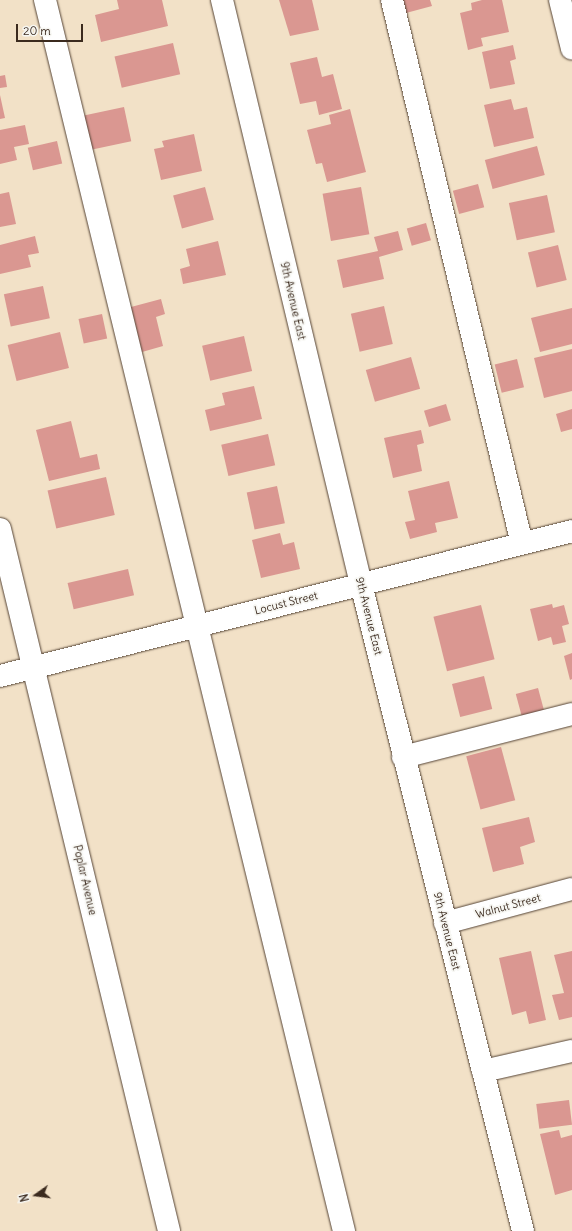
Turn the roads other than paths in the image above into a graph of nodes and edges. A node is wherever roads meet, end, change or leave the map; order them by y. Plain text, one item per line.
1 (45, 0) edge
2 (222, 0) edge
3 (392, 0) edge
4 (560, 0) edge
5 (572, 49) edge
6 (0, 529) edge
7 (572, 531) edge
8 (522, 544) junction
9 (361, 584) junction
10 (195, 626) junction
11 (34, 667) junction
12 (0, 676) edge
13 (572, 714) edge
14 (403, 757) junction
15 (572, 889) edge
16 (445, 923) junction
17 (572, 1051) edge
18 (483, 1071) junction
19 (169, 1231) edge
20 (344, 1231) edge
21 (523, 1231) edge

1 - 10 street
2 - 9 street, 9th Avenue East
3 - 8 street
4 - 5 street
6 - 11 street, Poplar Avenue
7 - 8 street, Locust Street
8 - 9 street, Locust Street
9 - 10 street, Locust Street
9 - 14 street, 9th Avenue East
10 - 11 street, Locust Street
10 - 20 street
11 - 12 street, Locust Street
11 - 19 street, Poplar Avenue
13 - 14 street
14 - 16 street, 9th Avenue East
15 - 16 street, Walnut Street
16 - 18 street, 9th Avenue East
17 - 18 street
18 - 21 street, 9th Avenue East

